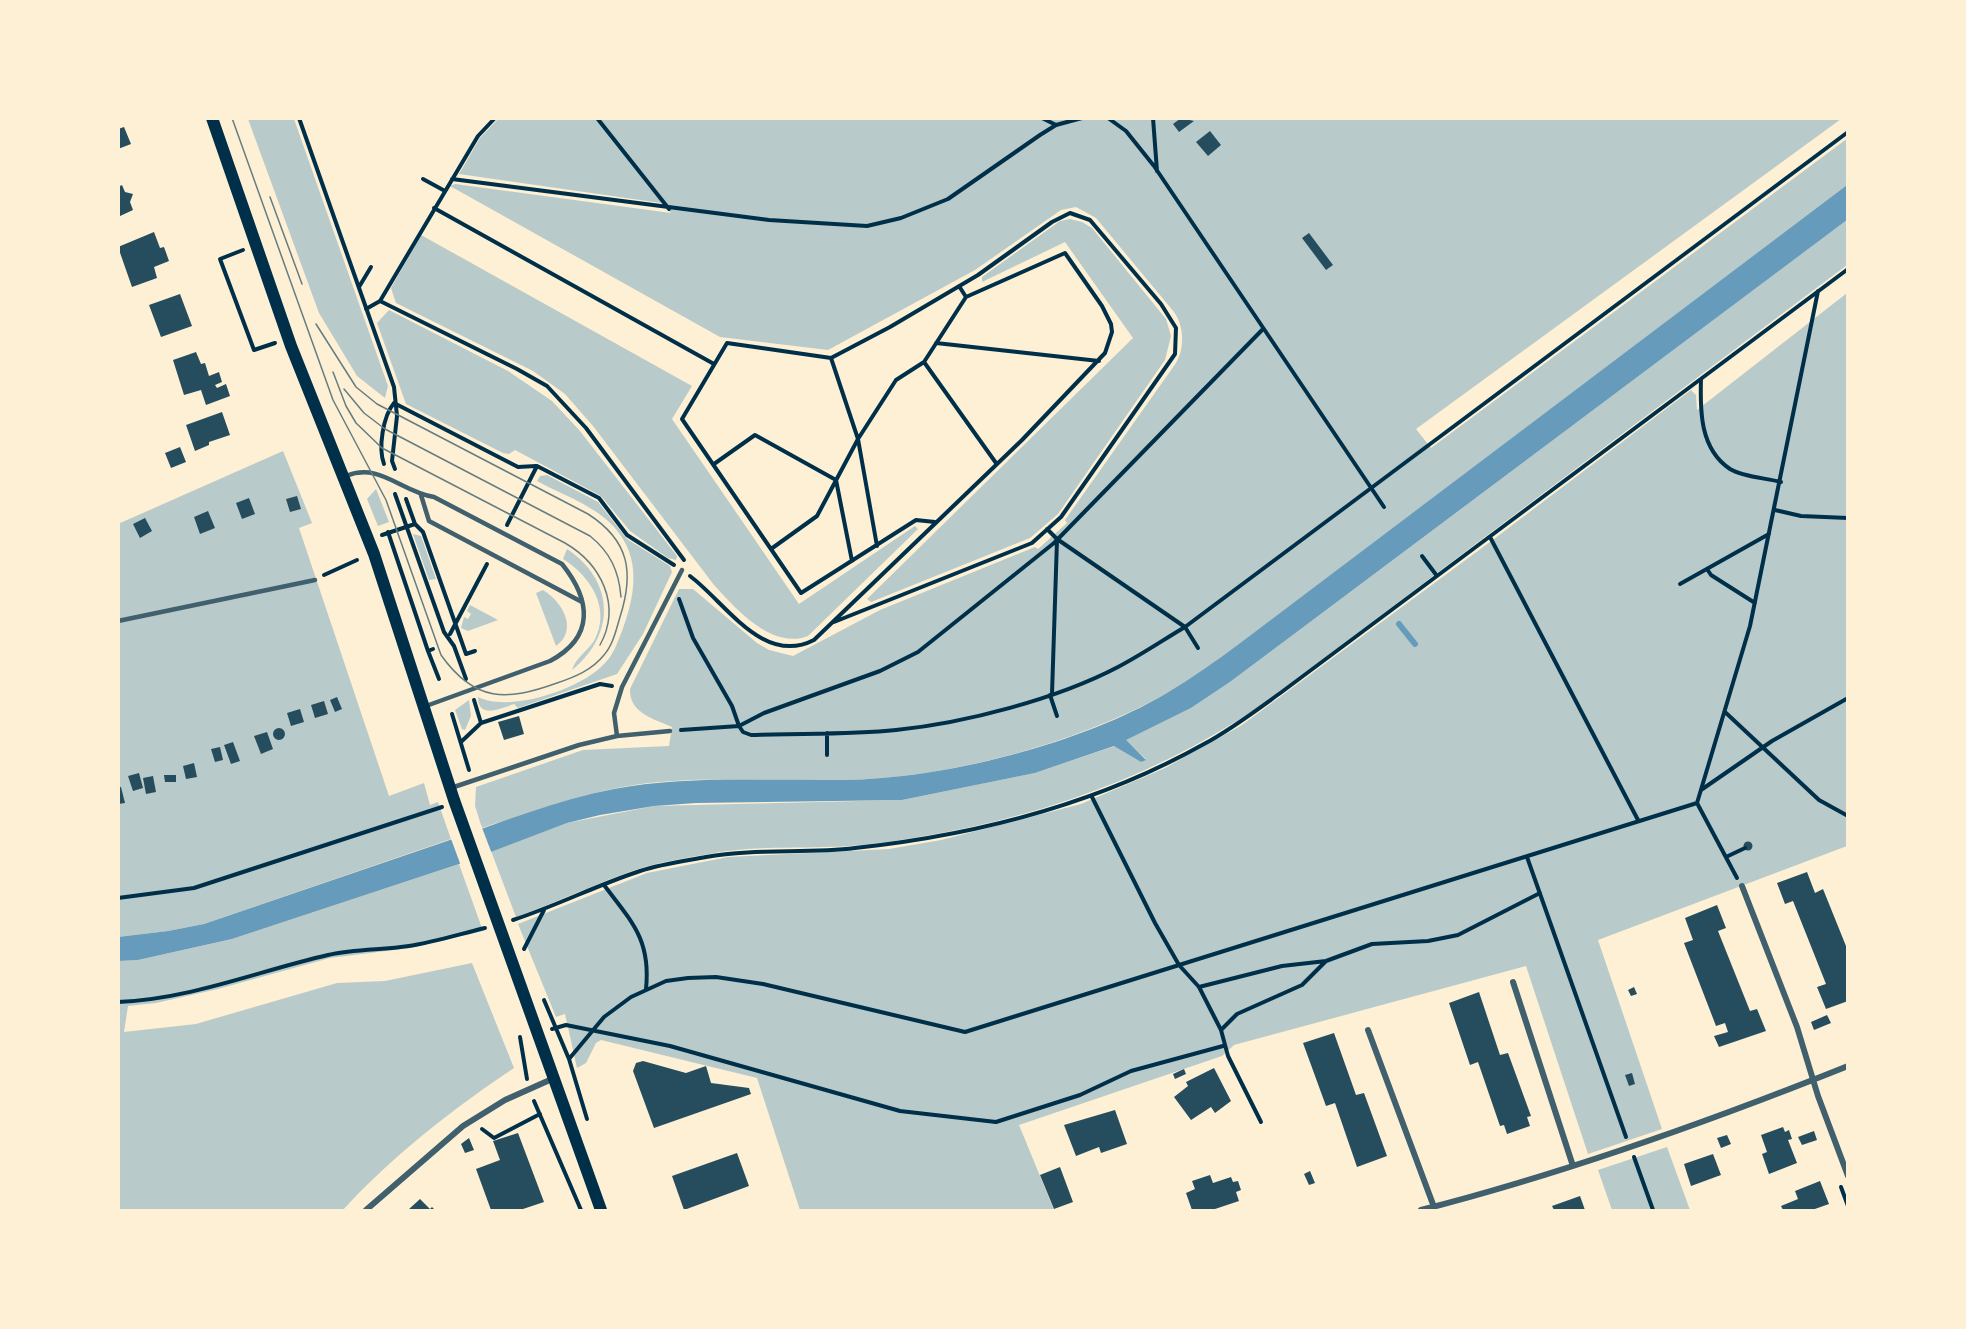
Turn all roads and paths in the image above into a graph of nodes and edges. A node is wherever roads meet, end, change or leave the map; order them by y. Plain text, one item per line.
1 (212, 118) edge
2 (299, 118) edge
3 (495, 118) edge
4 (597, 118) edge
5 (1042, 118) edge
6 (1082, 118) edge
7 (1153, 118) edge
8 (1110, 119) edge
9 (1056, 125) junction
10 (1848, 132) edge
11 (1158, 171) junction
12 (423, 179) dead end
13 (452, 179) junction
14 (445, 191) junction
15 (434, 208) junction
16 (669, 209) junction
17 (243, 249) dead end
18 (371, 267) dead end
19 (1848, 269) edge
20 (959, 285) junction
21 (358, 288) junction
22 (1818, 291) junction
23 (966, 297) junction
24 (380, 300) junction
25 (366, 309) junction
26 (1263, 329) junction
27 (278, 342) dead end
28 (936, 343) junction
29 (831, 358) junction
30 (1099, 361) junction
31 (924, 362) junction
32 (714, 364) junction
33 (1701, 379) junction
34 (394, 403) junction
35 (858, 439) junction
36 (996, 463) junction
37 (714, 464) junction
38 (385, 466) dead end
39 (537, 466) junction
40 (343, 477) junction
41 (836, 480) junction
42 (1781, 482) junction
43 (1370, 488) junction
44 (395, 494) dead end
45 (421, 495) junction
46 (1384, 507) dead end
47 (1775, 510) junction
48 (1848, 518) edge
49 (935, 522) junction
50 (415, 524) dead end
51 (406, 526) junction
52 (1047, 529) junction
53 (388, 532) junction
54 (504, 533) junction
55 (1770, 534) junction
56 (382, 535) dead end
57 (1490, 537) junction
58 (1057, 539) junction
59 (877, 546) junction
60 (771, 549) junction
61 (492, 555) junction
62 (1422, 556) dead end
63 (357, 560) dead end
64 (852, 561) junction
65 (1707, 569) junction
66 (682, 570) junction
67 (1437, 576) junction
68 (315, 580) joint
69 (1680, 584) dead end
70 (671, 592) junction
71 (582, 602) junction
72 (1755, 603) junction
73 (118, 621) edge
74 (834, 622) junction
75 (456, 623) junction
76 (1185, 627) junction
77 (450, 634) dead end
78 (1198, 648) dead end
79 (475, 651) dead end
80 (439, 679) dead end
81 (622, 687) junction
82 (470, 690) junction
83 (1051, 695) junction
84 (1848, 698) edge
85 (424, 707) junction
86 (1725, 712) junction
87 (452, 714) dead end
88 (1057, 716) dead end
89 (480, 723) junction
90 (739, 726) junction
91 (670, 731) joint
92 (827, 733) junction
93 (617, 736) junction
94 (462, 741) junction
95 (1762, 747) junction
96 (827, 755) dead end
97 (468, 782) junction
98 (450, 788) junction
99 (1701, 790) junction
100 (1092, 796) junction
101 (1697, 803) junction
102 (443, 807) dead end
103 (1848, 816) edge
104 (1639, 821) junction
105 (1745, 848) dead end
106 (1527, 856) junction
107 (1726, 857) junction
108 (604, 885) junction
109 (1742, 886) joint
110 (1540, 893) junction
111 (118, 898) edge
112 (544, 909) junction
113 (512, 920) dead end
114 (485, 928) dead end
115 (524, 949) dead end
116 (1326, 961) junction
117 (1179, 965) junction
118 (1513, 982) dead end
119 (1199, 987) junction
120 (646, 990) junction
121 (118, 1002) edge
122 (1221, 1030) junction
123 (1368, 1030) dead end
124 (591, 1031) junction
125 (521, 1040) dead end
126 (1223, 1046) junction
127 (569, 1059) junction
128 (1848, 1066) edge
129 (526, 1079) dead end
130 (552, 1079) junction
131 (1813, 1080) junction
132 (533, 1098) dead end
133 (585, 1113) dead end
134 (540, 1114) junction
135 (1261, 1122) dead end
136 (550, 1124) dead end
137 (544, 1126) junction
138 (477, 1130) dead end
139 (1627, 1141) dead end
140 (1635, 1158) dead end
141 (1573, 1166) junction
142 (1848, 1176) edge
143 (1434, 1207) junction
144 (366, 1210) edge
145 (581, 1210) edge
146 (601, 1210) edge
147 (1421, 1210) edge
148 (1653, 1210) edge

1 - 40 main road
2 - 21 path
3 - 13 path
4 - 16 path
5 - 9 path
6 - 9 path
7 - 11 path
8 - 11 path
9 - 16 path
10 - 43 path
11 - 26 path
12 - 14 path
13 - 14 path
13 - 16 path
14 - 15 path
15 - 24 path
15 - 32 path
17 - 27 path
18 - 21 path
19 - 22 path
20 - 23 path
20 - 29 path
20 - 52 path
21 - 25 path
22 - 33 path
22 - 42 path
23 - 28 path
23 - 30 path
24 - 25 path
24 - 66 path
25 - 34 path
26 - 43 path
26 - 58 path
28 - 30 path
28 - 31 path
29 - 32 path
29 - 35 path
30 - 36 path
31 - 35 path
31 - 36 path
32 - 37 path
33 - 42 path
33 - 57 path
34 - 38 path
34 - 39 path
35 - 41 path
35 - 59 path
36 - 49 path
37 - 41 path
37 - 60 path
39 - 54 path
39 - 66 path
40 - 45 lane
40 - 85 main road
41 - 60 path
41 - 64 path
42 - 47 path
43 - 46 path
43 - 76 path
44 - 51 path
45 - 54 lane
45 - 61 lane
47 - 48 path
47 - 55 path
49 - 59 path
49 - 74 path
50 - 51 path
51 - 53 path
51 - 82 path
52 - 58 path
52 - 74 path
53 - 56 path
53 - 80 path
54 - 71 lane
55 - 65 path
55 - 72 path
57 - 67 path
57 - 104 path
58 - 76 path
58 - 83 path
58 - 90 path
59 - 64 path
60 - 64 path
61 - 71 lane
61 - 75 path
62 - 67 path
63 - 68 path
65 - 69 path
65 - 72 path
66 - 70 lane
66 - 74 path
67 - 100 path
68 - 73 lane
70 - 81 lane
70 - 90 path
71 - 82 lane
72 - 86 path
75 - 77 path
75 - 79 path
76 - 78 path
76 - 83 path
81 - 89 path
81 - 93 lane
82 - 85 lane
82 - 89 path
83 - 88 path
83 - 92 path
84 - 95 path
85 - 98 main road
86 - 95 path
86 - 99 path
87 - 94 path
89 - 94 path
90 - 91 path
90 - 92 path
91 - 93 lane
92 - 96 path
93 - 97 lane
94 - 97 path
95 - 99 path
95 - 103 path
97 - 98 lane
98 - 130 main road
99 - 101 path
100 - 108 path
100 - 117 path
101 - 104 path
101 - 107 path
102 - 111 path
104 - 106 path
105 - 107 path
106 - 110 path
106 - 117 path
107 - 109 path
108 - 112 path
108 - 120 path
109 - 131 street
110 - 116 path
110 - 139 path
112 - 113 path
112 - 115 path
114 - 121 path
116 - 119 path
116 - 122 path
117 - 119 path
117 - 120 path
118 - 141 street
119 - 122 path
120 - 124 path
122 - 126 path
123 - 143 street
124 - 126 path
124 - 127 path
124 - 127 path
125 - 129 path
126 - 135 path
127 - 133 path
128 - 131 street
130 - 144 street
130 - 146 main road
131 - 141 street
131 - 142 street
132 - 134 path
134 - 137 path
134 - 138 path
136 - 137 path
137 - 145 path
140 - 148 path
141 - 143 street
143 - 147 street

